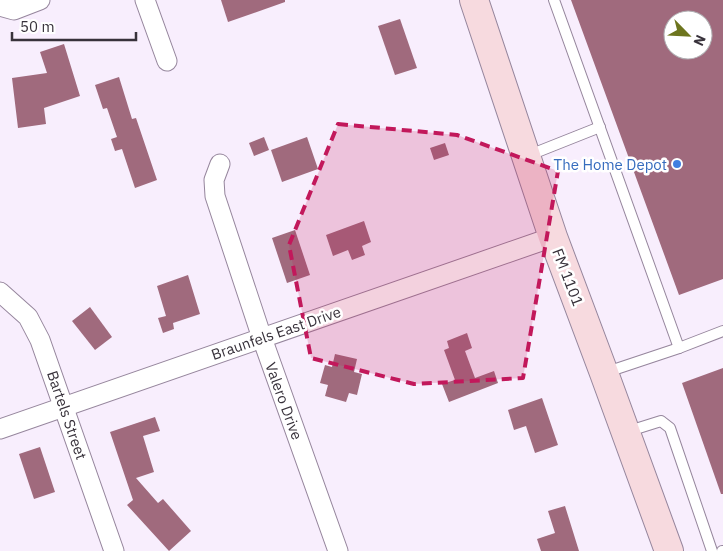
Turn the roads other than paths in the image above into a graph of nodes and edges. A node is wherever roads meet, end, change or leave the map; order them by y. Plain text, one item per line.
1 (40, 0) edge
2 (145, 0) edge
3 (474, 0) edge
4 (554, 0) edge
5 (0, 6) edge
6 (168, 60) dead end
7 (600, 127) junction
8 (525, 156) junction
9 (220, 164) dead end
10 (553, 237) junction
11 (0, 292) edge
12 (723, 331) edge
13 (262, 338) junction
14 (679, 348) junction
15 (604, 372) junction
16 (64, 406) junction
17 (0, 429) edge
18 (625, 432) junction
19 (114, 551) edge
20 (338, 551) edge
21 (669, 551) edge
22 (712, 551) edge

1 - 5 street
2 - 6 street
3 - 8 main road, FM 1101 / FM 1101
4 - 7 lane
7 - 8 lane
7 - 14 lane
8 - 10 main road, FM 1101 / FM 1101
9 - 13 street, Valero Drive
10 - 13 street, Braunfels East Drive
10 - 15 main road, FM 1101 / FM 1101
11 - 16 street, Bartels Street
12 - 14 lane
13 - 16 street, Braunfels East Drive
13 - 20 street, Valero Drive
14 - 15 lane
15 - 18 main road, FM 1101 / FM 1101
16 - 17 street, Braunfels East Drive
16 - 19 street, Bartels Street
18 - 21 main road, FM 1101 / FM 1101
18 - 22 lane

